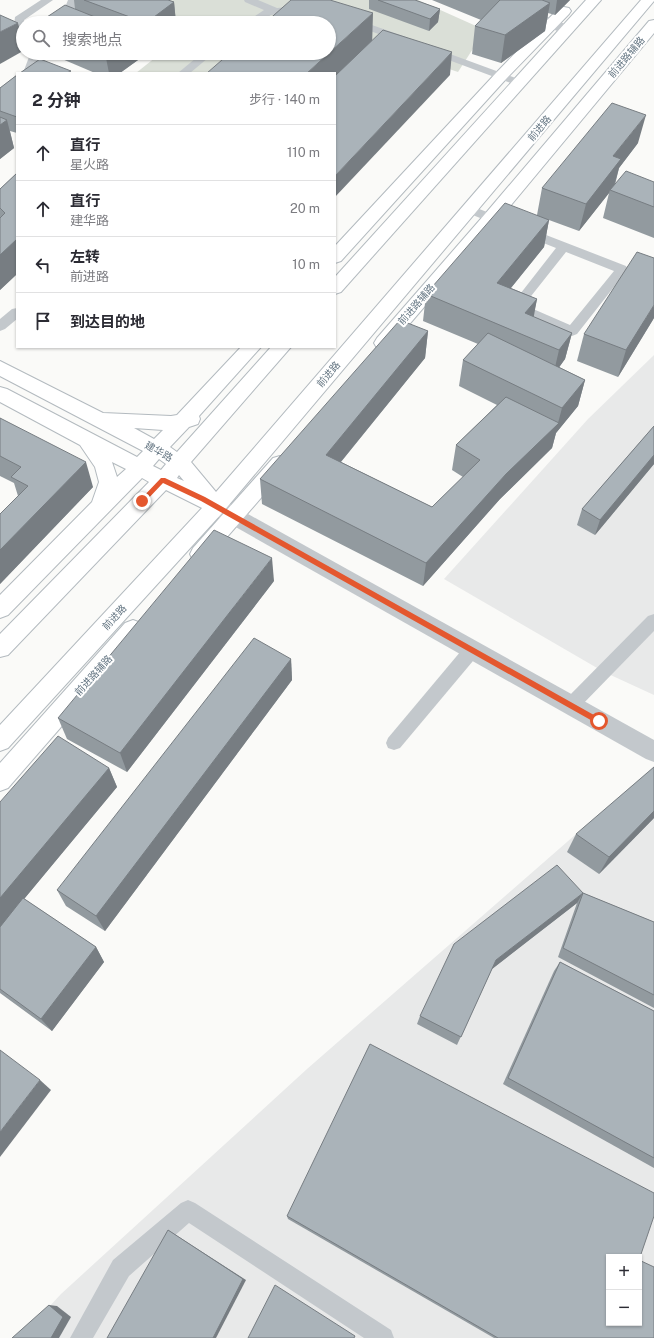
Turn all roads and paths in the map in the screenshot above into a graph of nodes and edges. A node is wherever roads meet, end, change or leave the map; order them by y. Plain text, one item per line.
1 (48, 0) edge
2 (73, 0) edge
3 (249, 0) edge
4 (496, 0) edge
5 (574, 0) edge
6 (594, 0) edge
7 (648, 0) edge
8 (275, 11) junction
9 (314, 12) edge
10 (24, 16) edge
11 (56, 16) edge
12 (261, 16) edge
13 (343, 19) edge
14 (553, 24) junction
15 (654, 24) edge
16 (567, 30) junction
17 (33, 60) edge
18 (200, 60) edge
19 (28, 72) edge
20 (184, 72) edge
21 (501, 76) junction
22 (520, 83) junction
23 (469, 209) junction
24 (491, 218) junction
25 (564, 246) junction
26 (336, 256) edge
27 (336, 287) edge
28 (16, 313) edge
29 (0, 326) edge
30 (251, 348) edge
31 (281, 348) edge
32 (373, 355) edge
33 (0, 368) edge
34 (244, 389) junction
35 (0, 394) edge
36 (97, 418) junction
37 (183, 422) junction
38 (86, 439) junction
39 (157, 449) junction
40 (290, 450) edge
41 (179, 462) junction
42 (140, 467) junction
43 (163, 480) junction
44 (101, 507) junction
45 (225, 511) junction
46 (80, 565) junction
47 (187, 569) edge
48 (0, 609) edge
49 (146, 616) edge
50 (654, 621) edge
51 (0, 648) edge
52 (472, 650) junction
53 (571, 705) junction
54 (0, 741) edge
55 (394, 743) dead end
56 (654, 752) edge
57 (0, 780) edge
58 (81, 1338) edge
59 (383, 1338) edge

1 - 10 lane
2 - 11 lane
3 - 8 lane
4 - 14 street
5 - 14 main road
6 - 16 main road
7 - 23 main road, 前进路
8 - 9 lane
8 - 12 lane
13 - 21 lane
14 - 16 street
14 - 21 main road
15 - 24 main road, 前进路辅路
16 - 22 main road
17 - 19 lane
18 - 20 lane
21 - 22 lane
21 - 26 main road
22 - 27 main road
23 - 24 lane
23 - 45 main road, 前进路
24 - 25 lane
24 - 32 main road, 前进路辅路
25 - 25 lane
28 - 29 lane
30 - 37 main road
31 - 34 main road
33 - 36 main road, 建华路
34 - 37 main road
34 - 41 main road
35 - 38 main road
36 - 37 main road
36 - 39 main road, 建华路
37 - 39 main road
38 - 42 main road
38 - 44 main road
39 - 41 main road, 建华路
39 - 42 main road
40 - 45 main road
41 - 43 main road
41 - 45 main road, 建华路
42 - 43 main road
42 - 44 main road
43 - 45 main road
43 - 46 main road
44 - 46 main road
44 - 48 main road
45 - 47 main road
45 - 52 street
45 - 54 main road, 前进路
46 - 51 main road
49 - 57 main road, 前进路辅路
50 - 53 lane
52 - 53 street
52 - 55 lane
53 - 56 street
58 - 59 lane

